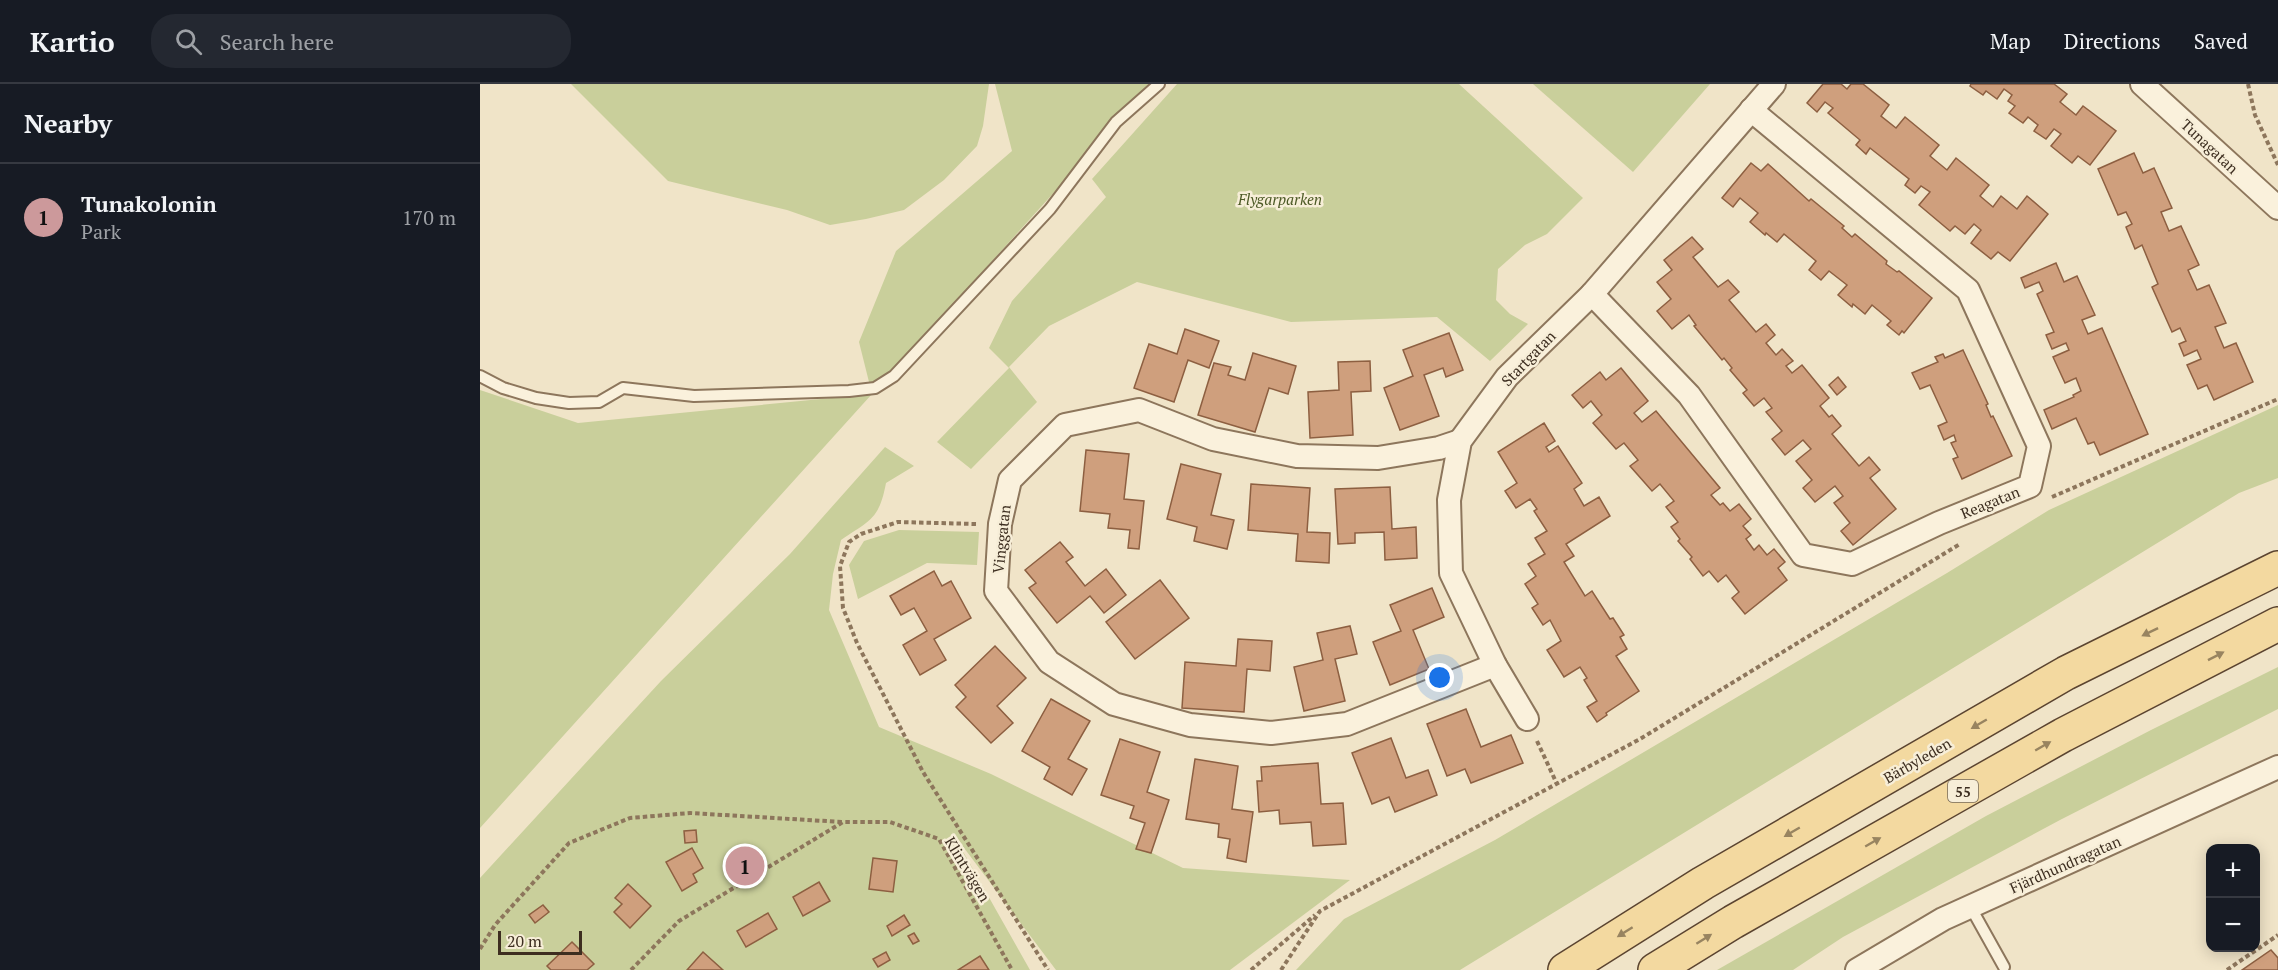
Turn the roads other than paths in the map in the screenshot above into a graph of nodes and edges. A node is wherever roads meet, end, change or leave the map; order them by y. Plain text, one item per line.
1 (1159, 84) edge
2 (1774, 84) edge
3 (2147, 86) edge
4 (1751, 110) junction
5 (2278, 208) edge
6 (1592, 294) junction
7 (480, 376) edge
8 (1460, 441) junction
9 (2278, 568) edge
10 (2278, 624) edge
11 (1496, 666) junction
12 (1527, 718) road end
13 (2278, 767) edge
14 (1970, 906) junction
15 (2004, 967) dead end
16 (1565, 970) edge
17 (1654, 970) edge
18 (1857, 970) edge

1 - 7 lane
2 - 4 street, Startgatan
3 - 5 street, Tunagatan
4 - 6 street, Startgatan
4 - 6 street, Reagatan
6 - 8 street, Startgatan
8 - 11 street, Startgatan
8 - 11 street, Vinggatan
9 -> 16 main road, Bärbyleden
17 -> 10 main road, 55
11 - 12 street, Startgatan
13 - 14 street, Fjärdhundragatan
14 - 15 lane
14 - 18 street, Fjärdhundragatan

